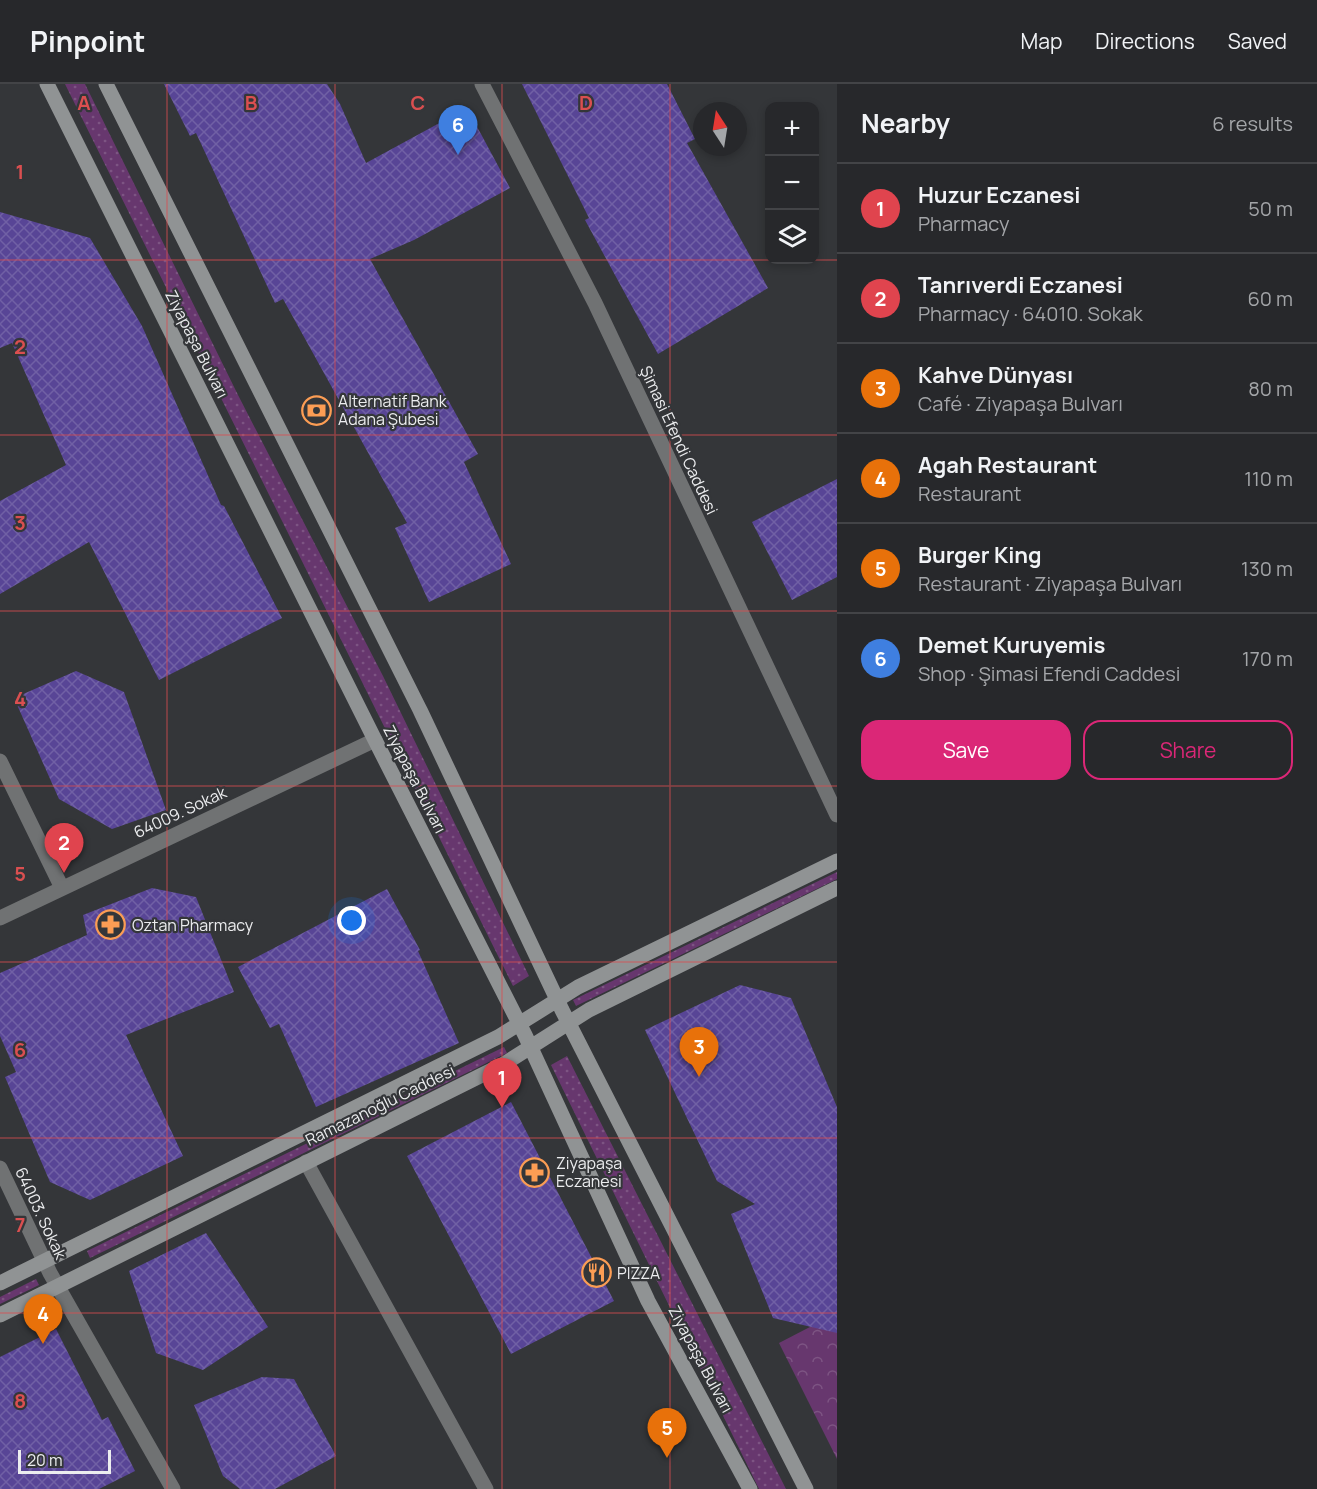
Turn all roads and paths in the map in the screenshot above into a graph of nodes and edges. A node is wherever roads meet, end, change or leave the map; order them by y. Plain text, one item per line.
1 (47, 84) edge
2 (106, 84) edge
3 (482, 84) edge
4 (375, 740) junction
5 (0, 760) edge
6 (837, 815) edge
7 (837, 861) edge
8 (62, 888) junction
9 (837, 888) edge
10 (0, 918) edge
11 (557, 1000) junction
12 (568, 1023) junction
13 (519, 1024) junction
14 (530, 1047) junction
15 (306, 1162) junction
16 (0, 1168) edge
17 (51, 1274) junction
18 (0, 1283) edge
19 (0, 1315) edge
20 (744, 1487) edge
21 (173, 1489) edge
22 (486, 1489) edge
23 (806, 1489) edge

1 - 4 main road, Ziyapaşa Bulvarı
2 - 11 main road, Ziyapaşa Bulvarı
3 - 6 street, Şimasi Efendi Caddesi
4 - 8 street, 64009. Sokak
4 - 13 main road, Ziyapaşa Bulvarı
5 - 8 street
7 - 11 main road, Ramazanoğlu Caddesi
8 - 10 street, 64009. Sokak
9 - 12 main road, Ramazanoğlu Caddesi
11 - 12 main road, Ziyapaşa Bulvarı
11 - 13 main road, Ramazanoğlu Caddesi
12 - 14 main road, Ramazanoğlu Caddesi
12 - 23 main road, Ziyapaşa Bulvarı
13 - 14 main road, Ziyapaşa Bulvarı
13 - 17 main road, Ramazanoğlu Caddesi
14 - 15 main road, Ramazanoğlu Caddesi
14 - 20 main road, Ziyapaşa Bulvarı
15 - 17 main road, Ramazanoğlu Caddesi
15 - 22 street
16 - 17 street, 64003. Sokak
17 - 18 main road, Ramazanoğlu Caddesi
17 - 19 main road, Ramazanoğlu Caddesi
17 - 21 street, 64003. Sokak

